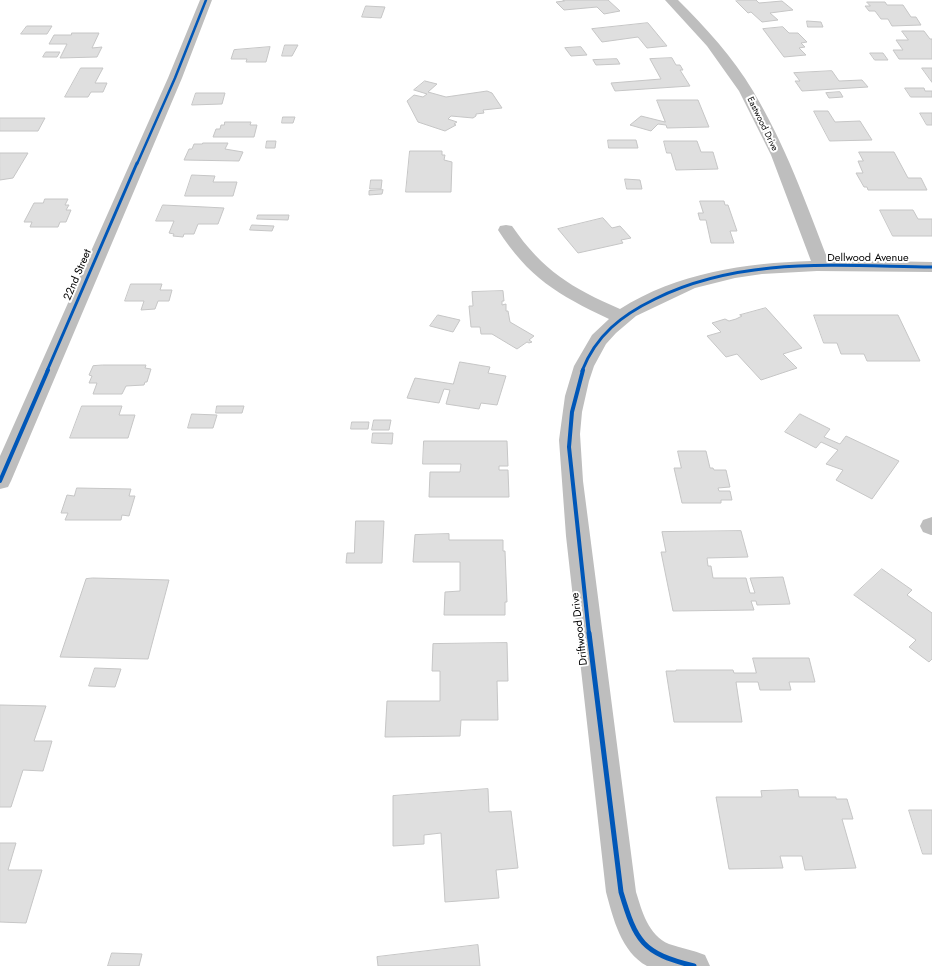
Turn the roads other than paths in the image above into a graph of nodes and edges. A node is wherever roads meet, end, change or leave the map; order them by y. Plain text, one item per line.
1 (206, 0) edge
2 (671, 0) edge
3 (506, 230) dead end
4 (822, 267) junction
5 (932, 267) edge
6 (621, 317) junction
7 (0, 481) edge
8 (694, 966) edge

1 - 7 street, 22nd Street
2 - 4 street, Eastwood Drive
3 - 6 street
4 - 5 street, Dellwood Avenue
4 - 6 street, Dellwood Avenue
6 - 8 street, Driftwood Drive

